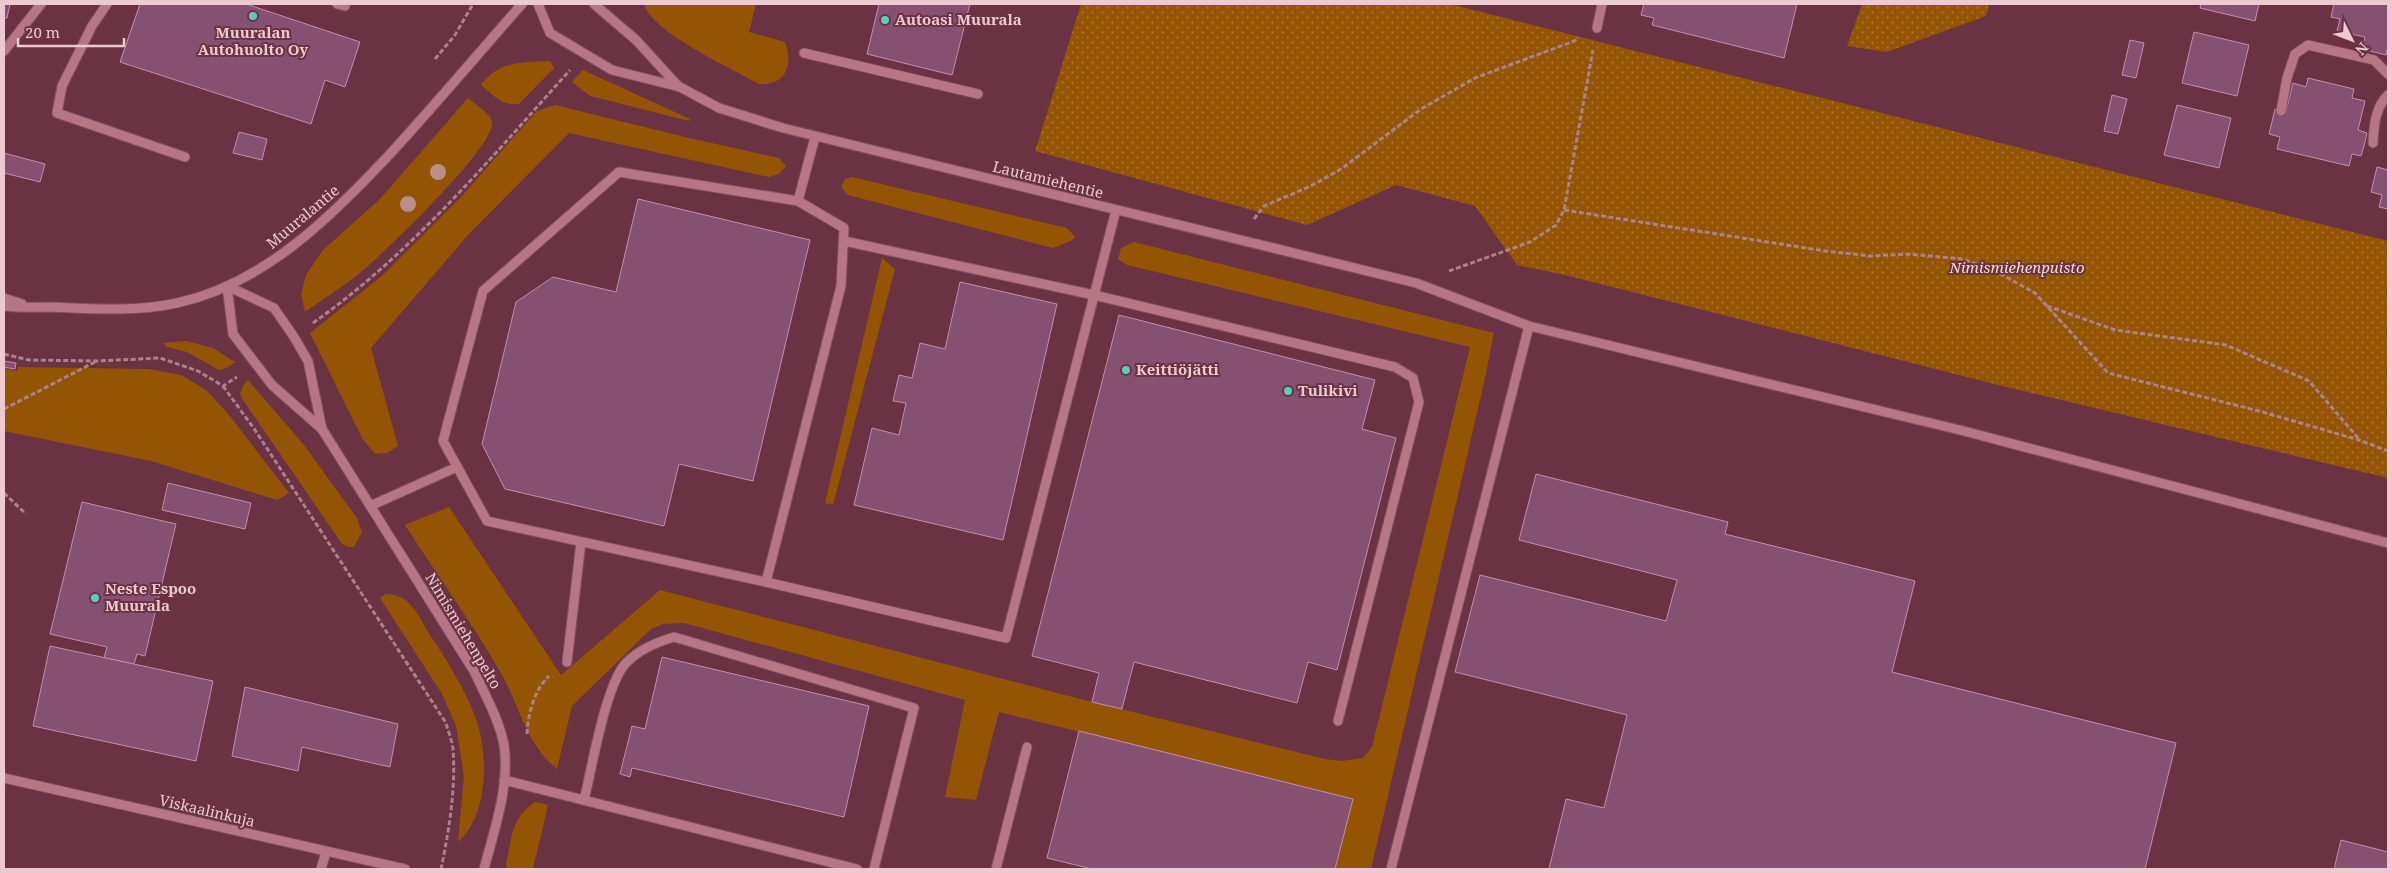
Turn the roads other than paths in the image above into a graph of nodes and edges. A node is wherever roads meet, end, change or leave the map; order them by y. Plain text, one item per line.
1 (41, 4) edge
2 (107, 4) edge
3 (337, 4) edge
4 (346, 4) edge
5 (522, 4) edge
6 (538, 4) edge
7 (594, 4) edge
8 (1602, 4) edge
9 (1597, 28) road end
10 (4, 51) edge
11 (804, 53) dead end
12 (2388, 74) edge
13 (680, 87) junction
14 (978, 94) dead end
15 (2388, 95) edge
16 (2281, 111) dead end
17 (815, 137) junction
18 (2373, 143) dead end
19 (185, 157) dead end
20 (798, 201) junction
21 (1116, 210) junction
22 (844, 241) junction
23 (227, 286) junction
24 (1094, 295) junction
25 (4, 298) edge
26 (4, 306) edge
27 (27, 306) junction
28 (1529, 326) junction
29 (322, 429) junction
30 (457, 468) junction
31 (370, 506) junction
32 (581, 542) junction
33 (2388, 543) edge
34 (766, 582) junction
35 (567, 662) road end
36 (1338, 721) dead end
37 (1027, 747) dead end
38 (4, 778) edge
39 (504, 780) junction
40 (584, 800) junction
41 (326, 852) junction
42 (322, 869) edge
43 (405, 869) edge
44 (484, 869) edge
45 (857, 869) edge
46 (874, 869) edge
47 (996, 869) edge
48 (1391, 869) edge

1 - 10 street
2 - 19 street
3 - 4 street
5 - 23 street, Muuralantie
6 - 13 street, Lautamiehentie
7 - 13 street, Lautamiehentie
8 - 9 street
11 - 14 street
12 - 16 street
13 - 17 street, Lautamiehentie
15 - 18 street
17 - 20 street
17 - 21 street, Lautamiehentie
20 - 22 street
20 - 30 street
21 - 24 street
21 - 28 street, Lautamiehentie
22 - 24 street
22 - 34 street
23 - 27 street, Muuralantie
23 - 29 street, Nimismiehenpelto
23 - 29 street, Nimismiehenpelto
24 - 34 street
24 - 36 street
25 - 27 street, Muuralantie
26 - 27 street, Muuralantie
28 - 33 street, Lautamiehentie
28 - 48 street
29 - 31 street, Nimismiehenpelto
30 - 31 street
30 - 32 street
31 - 39 street, Nimismiehenpelto
32 - 34 street
32 - 35 street
37 - 47 street
38 - 41 street, Viskaalinkuja
39 - 40 street
39 - 44 street, Nimismiehenpelto
40 - 45 street
40 - 46 street
41 - 42 street
41 - 43 street, Viskaalinkuja

